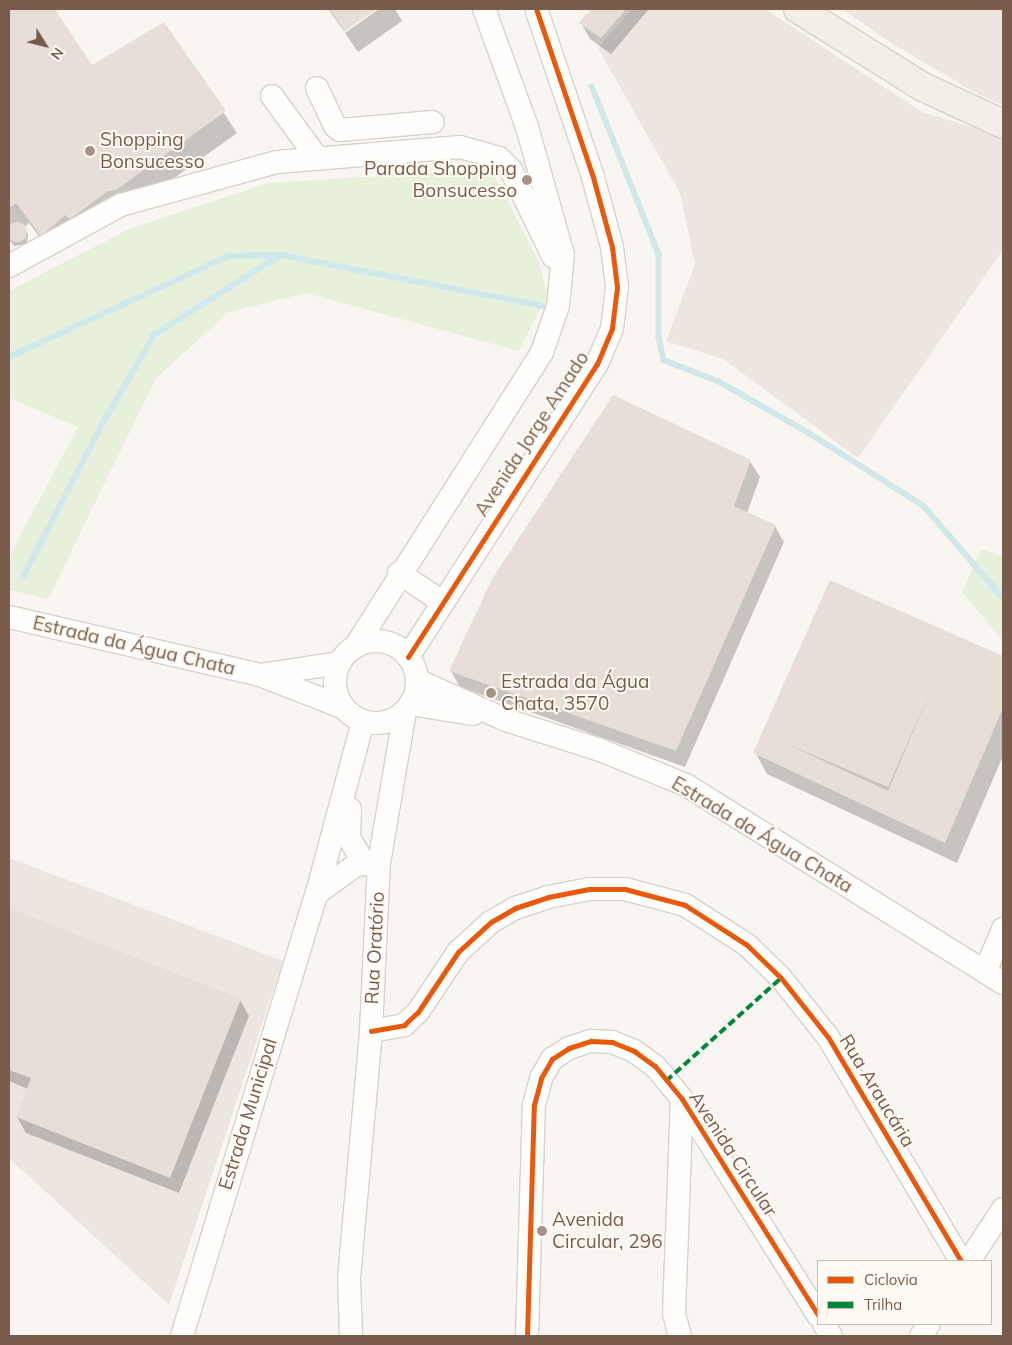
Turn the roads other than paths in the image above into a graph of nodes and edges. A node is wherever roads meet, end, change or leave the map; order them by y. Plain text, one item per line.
1 (484, 9) edge
2 (536, 9) edge
3 (798, 9) edge
4 (830, 9) edge
5 (317, 88) dead end
6 (272, 96) dead end
7 (1003, 110) edge
8 (433, 122) dead end
9 (1003, 124) edge
10 (318, 159) junction
11 (9, 266) edge
12 (562, 275) junction
13 (399, 573) junction
14 (441, 601) junction
15 (9, 617) edge
16 (354, 647) junction
17 (408, 657) junction
18 (339, 663) junction
19 (260, 675) junction
20 (417, 680) junction
21 (342, 706) junction
22 (408, 708) junction
23 (506, 720) junction
24 (363, 722) junction
25 (352, 768) junction
26 (371, 863) junction
27 (317, 893) junction
28 (1003, 929) edge
29 (994, 977) edge
30 (371, 1031) junction
31 (682, 1099) junction
32 (1003, 1208) edge
33 (960, 1260) edge
34 (970, 1260) edge
35 (817, 1313) edge
36 (825, 1325) edge
37 (928, 1325) edge
38 (182, 1336) edge
39 (351, 1336) edge
40 (527, 1336) edge
41 (680, 1336) edge
42 (831, 1336) edge
43 (921, 1336) edge

1 - 12 street, Avenida Jorge Amado
2 - 14 street, Avenida Jorge Amado
3 - 9 main road
4 - 7 main road
5 - 8 street
6 - 10 street
10 - 11 street
10 - 12 street
12 - 13 street, Avenida Jorge Amado
13 - 14 street
13 - 16 street, Avenida Jorge Amado
14 - 17 street, Avenida Jorge Amado
15 - 19 street, Estrada da Água Chata
16 - 17 street
16 - 18 street
17 - 20 street
18 - 19 street, Estrada da Água Chata
18 - 21 street
19 - 21 street, Estrada da Água Chata
20 - 22 street
20 - 23 street, Estrada da Água Chata
21 - 24 street
22 - 23 street, Estrada da Água Chata
22 - 24 street
22 - 26 street, Rua Oratório
23 - 29 street, Estrada da Água Chata
24 - 25 street, Estrada Municipal
25 - 26 street
25 - 27 street, Estrada Municipal
26 - 27 street
26 - 30 street, Rua Oratório
27 - 38 street, Estrada Municipal
28 - 29 street
30 - 33 street, Rua Araucária
30 - 39 street, Rua Oratório
31 - 35 street, Avenida Circular
31 - 40 street, Avenida Circular
31 - 41 street
32 - 34 street
36 - 42 street
37 - 43 street

